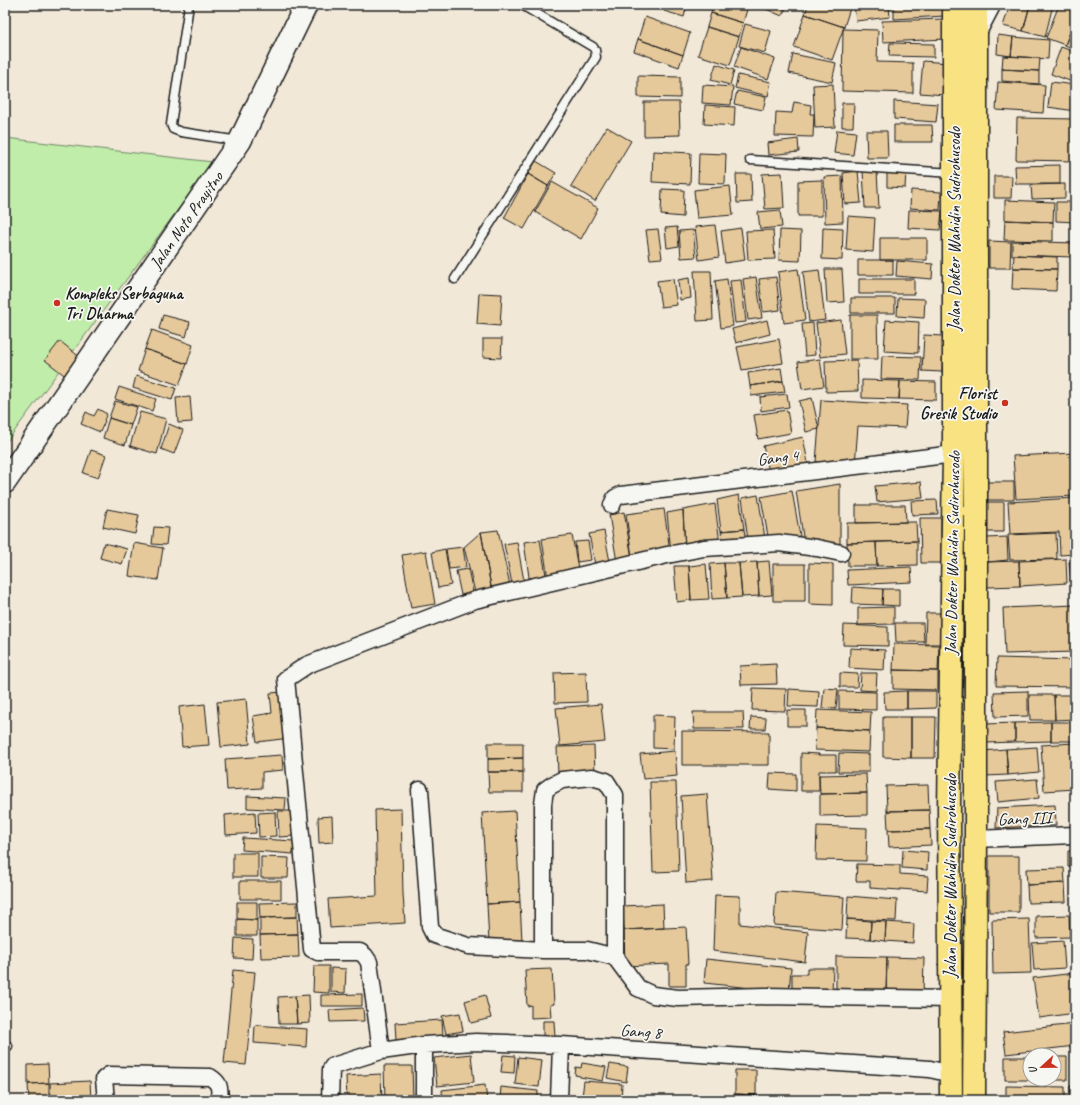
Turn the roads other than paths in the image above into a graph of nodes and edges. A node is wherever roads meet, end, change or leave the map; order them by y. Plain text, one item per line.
1 (188, 5) edge
2 (522, 5) edge
3 (954, 5) edge
4 (976, 5) edge
5 (989, 5) edge
6 (303, 6) edge
7 (977, 28) junction
8 (240, 141) junction
9 (750, 160) dead end
10 (954, 173) junction
11 (455, 279) dead end
12 (954, 454) junction
13 (5, 482) edge
14 (612, 505) dead end
15 (841, 553) dead end
16 (420, 790) dead end
17 (1075, 835) edge
18 (976, 839) junction
19 (543, 950) junction
20 (615, 957) junction
21 (951, 999) junction
22 (974, 999) junction
23 (424, 1045) junction
24 (561, 1045) junction
25 (381, 1051) junction
26 (952, 1074) junction
27 (106, 1100) edge
28 (220, 1100) edge
29 (330, 1100) edge
30 (424, 1100) edge
31 (559, 1100) edge
32 (951, 1100) edge
33 (974, 1100) edge

1 - 8 lane
2 - 11 lane
3 - 10 highway, Jalan Dokter Wahidin Sudirohusodo
4 - 7 highway, Jalan Dokter Wahidin Sudirohusodo
5 - 7 street
6 - 8 street, Jalan Noto Prayitno
7 - 18 highway, Jalan Dokter Wahidin Sudirohusodo
8 - 13 street, Jalan Noto Prayitno
9 - 10 lane
10 - 12 highway, Jalan Dokter Wahidin Sudirohusodo
12 - 14 street, Gang 4
12 - 21 highway, Jalan Dokter Wahidin Sudirohusodo
15 - 25 street
16 - 19 street
17 - 18 street, Gang III
18 - 22 highway, Jalan Dokter Wahidin Sudirohusodo
19 - 20 street
19 - 20 street
20 - 21 street
21 - 22 highway
21 - 26 highway, Jalan Dokter Wahidin Sudirohusodo
22 - 33 highway, Jalan Dokter Wahidin Sudirohusodo
23 - 24 street, Gang 8
23 - 25 street, Gang 8
23 - 30 street
24 - 26 street, Gang 8
24 - 31 street
25 - 29 street, Gang 8
26 - 32 highway, Jalan Dokter Wahidin Sudirohusodo
27 - 28 street

